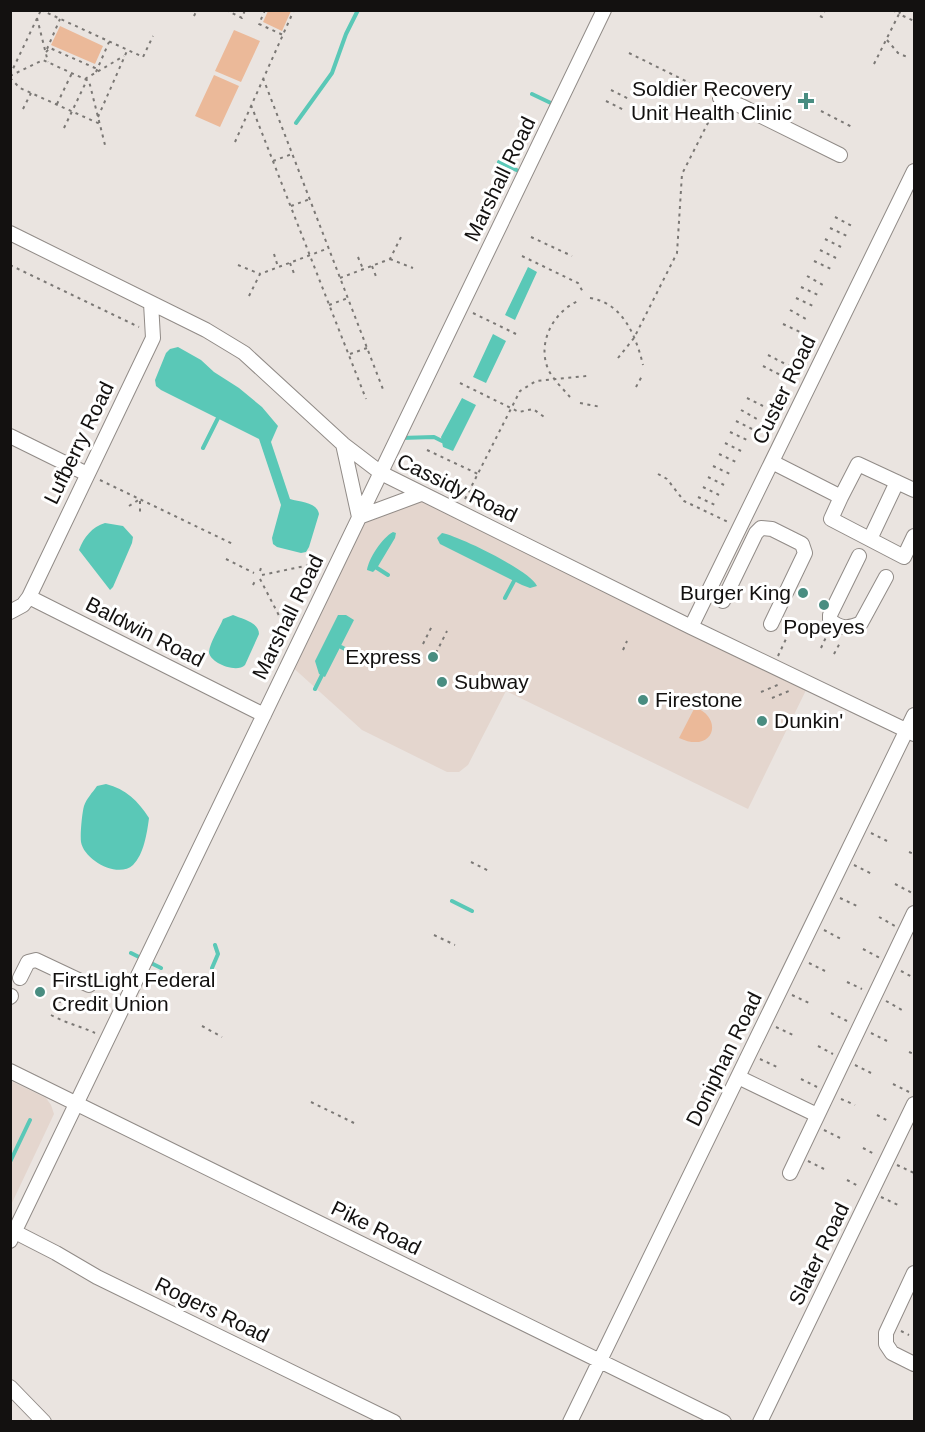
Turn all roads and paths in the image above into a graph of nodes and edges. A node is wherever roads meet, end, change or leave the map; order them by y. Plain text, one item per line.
1 (41, 10) edge
2 (197, 10) edge
3 (226, 10) edge
4 (245, 10) edge
5 (265, 10) edge
6 (294, 10) edge
7 (604, 10) edge
8 (825, 10) edge
9 (893, 10) edge
10 (900, 12) edge
11 (194, 16) dead end
12 (820, 16) dead end
13 (37, 18) junction
14 (60, 19) junction
15 (915, 21) edge
16 (153, 36) dead end
17 (283, 36) junction
18 (886, 39) junction
19 (109, 42) junction
20 (127, 50) junction
21 (45, 52) junction
22 (629, 53) dead end
23 (125, 56) junction
24 (907, 57) dead end
25 (48, 62) junction
26 (874, 64) dead end
27 (72, 73) junction
28 (96, 73) junction
29 (10, 76) edge
30 (263, 78) junction
31 (86, 79) junction
32 (611, 90) dead end
33 (31, 93) junction
34 (720, 98) junction
35 (629, 99) dead end
36 (606, 101) dead end
37 (57, 104) junction
38 (251, 105) junction
39 (23, 109) dead end
40 (624, 110) dead end
41 (72, 111) junction
42 (821, 111) dead end
43 (98, 117) junction
44 (100, 123) junction
45 (854, 128) dead end
46 (64, 129) dead end
47 (235, 142) dead end
48 (105, 145) dead end
49 (292, 154) junction
50 (840, 155) dead end
51 (273, 161) junction
52 (915, 171) edge
53 (310, 199) junction
54 (291, 206) junction
55 (835, 218) dead end
56 (852, 226) dead end
57 (830, 228) dead end
58 (10, 233) edge
59 (847, 236) dead end
60 (401, 237) dead end
61 (531, 237) dead end
62 (825, 239) dead end
63 (328, 248) junction
64 (842, 248) dead end
65 (820, 250) dead end
66 (274, 254) dead end
67 (310, 255) junction
68 (522, 256) dead end
69 (572, 256) dead end
70 (358, 257) dead end
71 (836, 258) dead end
72 (390, 259) junction
73 (814, 261) dead end
74 (290, 263) junction
75 (10, 265) edge
76 (238, 265) dead end
77 (372, 266) junction
78 (278, 267) junction
79 (413, 268) dead end
80 (363, 269) junction
81 (831, 269) dead end
82 (260, 274) junction
83 (295, 276) dead end
84 (807, 276) dead end
85 (340, 278) junction
86 (377, 279) dead end
87 (823, 285) dead end
88 (801, 287) dead end
89 (584, 294) dead end
90 (249, 296) dead end
91 (818, 296) dead end
92 (348, 298) junction
93 (590, 298) dead end
94 (796, 298) dead end
95 (579, 301) dead end
96 (151, 303) junction
97 (329, 305) junction
98 (813, 306) dead end
99 (461, 307) junction
100 (790, 310) dead end
101 (806, 319) dead end
102 (133, 324) dead end
103 (783, 324) dead end
104 (800, 332) dead end
105 (516, 334) dead end
106 (634, 338) junction
107 (367, 348) junction
108 (348, 354) junction
109 (768, 355) dead end
110 (618, 358) dead end
111 (643, 365) dead end
112 (763, 366) dead end
113 (801, 372) dead end
114 (587, 376) dead end
115 (642, 376) dead end
116 (555, 379) junction
117 (460, 383) dead end
118 (796, 383) dead end
119 (636, 387) dead end
120 (384, 392) dead end
121 (570, 397) dead end
122 (747, 398) dead end
123 (366, 399) dead end
124 (579, 403) dead end
125 (601, 406) dead end
126 (763, 406) dead end
127 (510, 408) junction
128 (741, 410) dead end
129 (757, 418) dead end
130 (547, 419) dead end
131 (736, 421) dead end
132 (752, 429) dead end
133 (730, 432) dead end
134 (10, 436) edge
135 (747, 440) dead end
136 (725, 442) dead end
137 (344, 444) junction
138 (427, 450) dead end
139 (741, 451) dead end
140 (719, 454) dead end
141 (736, 462) dead end
142 (772, 462) junction
143 (713, 466) dead end
144 (381, 473) junction
145 (87, 474) junction
146 (478, 474) junction
147 (658, 474) dead end
148 (730, 474) dead end
149 (708, 477) dead end
150 (897, 482) junction
151 (724, 485) dead end
152 (703, 487) dead end
153 (915, 490) edge
154 (421, 494) junction
155 (719, 495) dead end
156 (698, 497) dead end
157 (842, 497) junction
158 (140, 499) junction
159 (715, 505) dead end
160 (129, 506) dead end
161 (140, 512) dead end
162 (459, 513) junction
163 (359, 518) junction
164 (729, 522) dead end
165 (915, 536) edge
166 (870, 540) junction
167 (233, 544) dead end
168 (859, 556) dead end
169 (226, 559) dead end
170 (909, 560) edge
171 (319, 563) dead end
172 (262, 565) dead end
173 (254, 573) dead end
174 (886, 577) dead end
175 (253, 585) dead end
176 (29, 597) junction
177 (723, 601) dead end
178 (10, 612) edge
179 (433, 624) dead end
180 (771, 624) dead end
181 (691, 627) junction
182 (831, 628) dead end
183 (286, 629) dead end
184 (447, 631) dead end
185 (843, 635) dead end
186 (786, 639) dead end
187 (627, 640) dead end
188 (423, 644) dead end
189 (821, 648) dead end
190 (623, 650) dead end
191 (436, 653) dead end
192 (834, 654) dead end
193 (773, 666) junction
194 (780, 684) dead end
195 (789, 691) dead end
196 (761, 692) dead end
197 (772, 698) dead end
198 (264, 715) junction
199 (915, 715) edge
200 (911, 732) edge
201 (870, 833) dead end
202 (887, 841) dead end
203 (909, 852) dead end
204 (915, 854) edge
205 (471, 862) dead end
206 (854, 865) dead end
207 (491, 872) dead end
208 (872, 874) dead end
209 (895, 884) dead end
210 (915, 894) edge
211 (838, 897) dead end
212 (857, 906) dead end
213 (915, 913) edge
214 (879, 917) dead end
215 (823, 930) dead end
216 (906, 931) junction
217 (434, 935) dead end
218 (841, 939) dead end
219 (455, 945) dead end
220 (863, 949) dead end
221 (806, 962) dead end
222 (890, 964) junction
223 (825, 971) dead end
224 (18, 973) edge
225 (915, 978) edge
226 (89, 985) dead end
227 (791, 994) dead end
228 (58, 1001) dead end
229 (809, 1003) dead end
230 (77, 1011) dead end
231 (51, 1015) dead end
232 (202, 1026) dead end
233 (775, 1026) dead end
234 (795, 1036) dead end
235 (222, 1037) dead end
236 (108, 1040) junction
237 (909, 1052) dead end
238 (750, 1054) junction
239 (915, 1054) edge
240 (779, 1068) dead end
241 (10, 1071) edge
242 (738, 1077) junction
243 (893, 1084) dead end
244 (915, 1094) edge
245 (312, 1102) dead end
246 (77, 1104) junction
247 (915, 1104) edge
248 (815, 1120) junction
249 (354, 1122) dead end
250 (840, 1138) dead end
251 (797, 1156) junction
252 (824, 1169) dead end
253 (790, 1173) dead end
254 (13, 1237) edge
255 (915, 1273) edge
256 (600, 1362) junction
257 (915, 1364) edge
258 (10, 1387) edge
259 (44, 1422) edge
260 (394, 1422) edge
261 (570, 1422) edge
262 (724, 1422) edge
263 (760, 1422) edge

1 - 13 path
1 - 14 path
2 - 11 path
3 - 4 path
5 - 17 path
6 - 17 path
7 - 99 street, Marshall Road
8 - 12 path
9 - 10 path
10 - 15 path
10 - 18 path
13 - 21 path
13 - 29 path
14 - 19 path
14 - 21 path
16 - 20 path
17 - 30 path
18 - 24 path
18 - 26 path
19 - 20 path
19 - 28 path
20 - 23 path
21 - 25 path
21 - 28 path
22 - 34 path
23 - 28 path
23 - 43 path
25 - 27 path
25 - 29 path
27 - 31 path
27 - 37 path
28 - 31 path
29 - 33 path
30 - 38 path
30 - 49 path
31 - 41 path
31 - 43 path
32 - 35 path
33 - 37 path
33 - 39 path
34 - 50 street
34 - 106 path
36 - 40 path
37 - 41 path
38 - 47 path
38 - 51 path
41 - 44 path
41 - 46 path
42 - 45 path
43 - 44 path
44 - 48 path
49 - 51 path
49 - 53 path
51 - 54 path
52 - 142 street, Custer Road
53 - 54 path
53 - 63 path
54 - 67 path
55 - 56 path
57 - 59 path
58 - 96 street, Cassidy Road
60 - 72 path
61 - 69 path
62 - 64 path
63 - 67 path
63 - 85 path
65 - 71 path
66 - 78 path
67 - 74 path
67 - 97 path
68 - 89 path
70 - 80 path
72 - 77 path
72 - 79 path
73 - 81 path
74 - 78 path
74 - 83 path
75 - 102 path
76 - 82 path
77 - 80 path
77 - 86 path
78 - 82 path
80 - 85 path
82 - 90 path
84 - 87 path
85 - 92 path
88 - 91 path
92 - 97 path
92 - 107 path
93 - 106 path
94 - 98 path
95 - 116 path
96 - 137 street, Cassidy Road
96 - 145 street, Lufberry Road
97 - 108 path
99 - 105 path
99 - 144 street, Marshall Road
100 - 101 path
103 - 104 path
106 - 110 path
106 - 111 path
107 - 108 path
107 - 120 path
108 - 123 path
109 - 113 path
112 - 118 path
114 - 116 path
115 - 119 path
116 - 121 path
116 - 127 path
117 - 127 path
122 - 126 path
124 - 125 path
127 - 130 path
127 - 146 path
128 - 129 path
131 - 132 path
133 - 135 path
134 - 145 street
136 - 139 path
137 - 144 street, Cassidy Road
137 - 163 street
138 - 146 path
140 - 141 path
142 - 157 street
142 - 181 street, Custer Road
143 - 148 path
144 - 154 street, Cassidy Road
144 - 163 street, Marshall Road
145 - 158 path
145 - 176 street, Lufberry Road
146 - 162 path
147 - 164 path
149 - 151 path
150 - 153 street
150 - 157 street
150 - 166 street
152 - 155 path
154 - 162 street, Cassidy Road
154 - 163 street
156 - 159 path
157 - 166 street
158 - 160 path
158 - 161 path
158 - 167 path
162 - 181 street, Cassidy Road
163 - 198 street, Marshall Road
165 - 170 street
166 - 170 street
168 - 174 street
169 - 173 path
171 - 172 path
175 - 183 path
176 - 178 street
176 - 198 street, Baldwin Road
177 - 180 street
179 - 188 path
181 - 193 street, Cassidy Road
182 - 189 path
184 - 191 path
185 - 192 path
186 - 193 path
187 - 190 path
193 - 200 street, Cassidy Road
194 - 196 path
195 - 197 path
198 - 236 street, Marshall Road
199 - 200 street, Doniphan Road
200 - 238 street, Doniphan Road
201 - 202 path
203 - 204 path
205 - 207 path
206 - 208 path
209 - 210 path
211 - 212 path
213 - 216 street
214 - 216 path
215 - 218 path
216 - 222 street
217 - 219 path
220 - 222 path
221 - 223 path
222 - 225 path
222 - 248 street
224 - 226 street
227 - 229 path
228 - 230 path
231 - 236 path
232 - 235 path
233 - 234 path
236 - 246 street, Marshall Road
237 - 239 path
238 - 240 path
238 - 242 street, Doniphan Road
241 - 246 street, Pike Road
242 - 248 street
242 - 256 street, Doniphan Road
243 - 244 path
245 - 249 path
246 - 254 street, Marshall Road
246 - 256 street, Pike Road
247 - 263 street, Slater Road
248 - 250 path
248 - 251 street
251 - 252 path
251 - 253 street
254 - 260 street, Rogers Road
255 - 257 street
256 - 261 street, Doniphan Road
256 - 262 street, Pike Road
258 - 259 street

